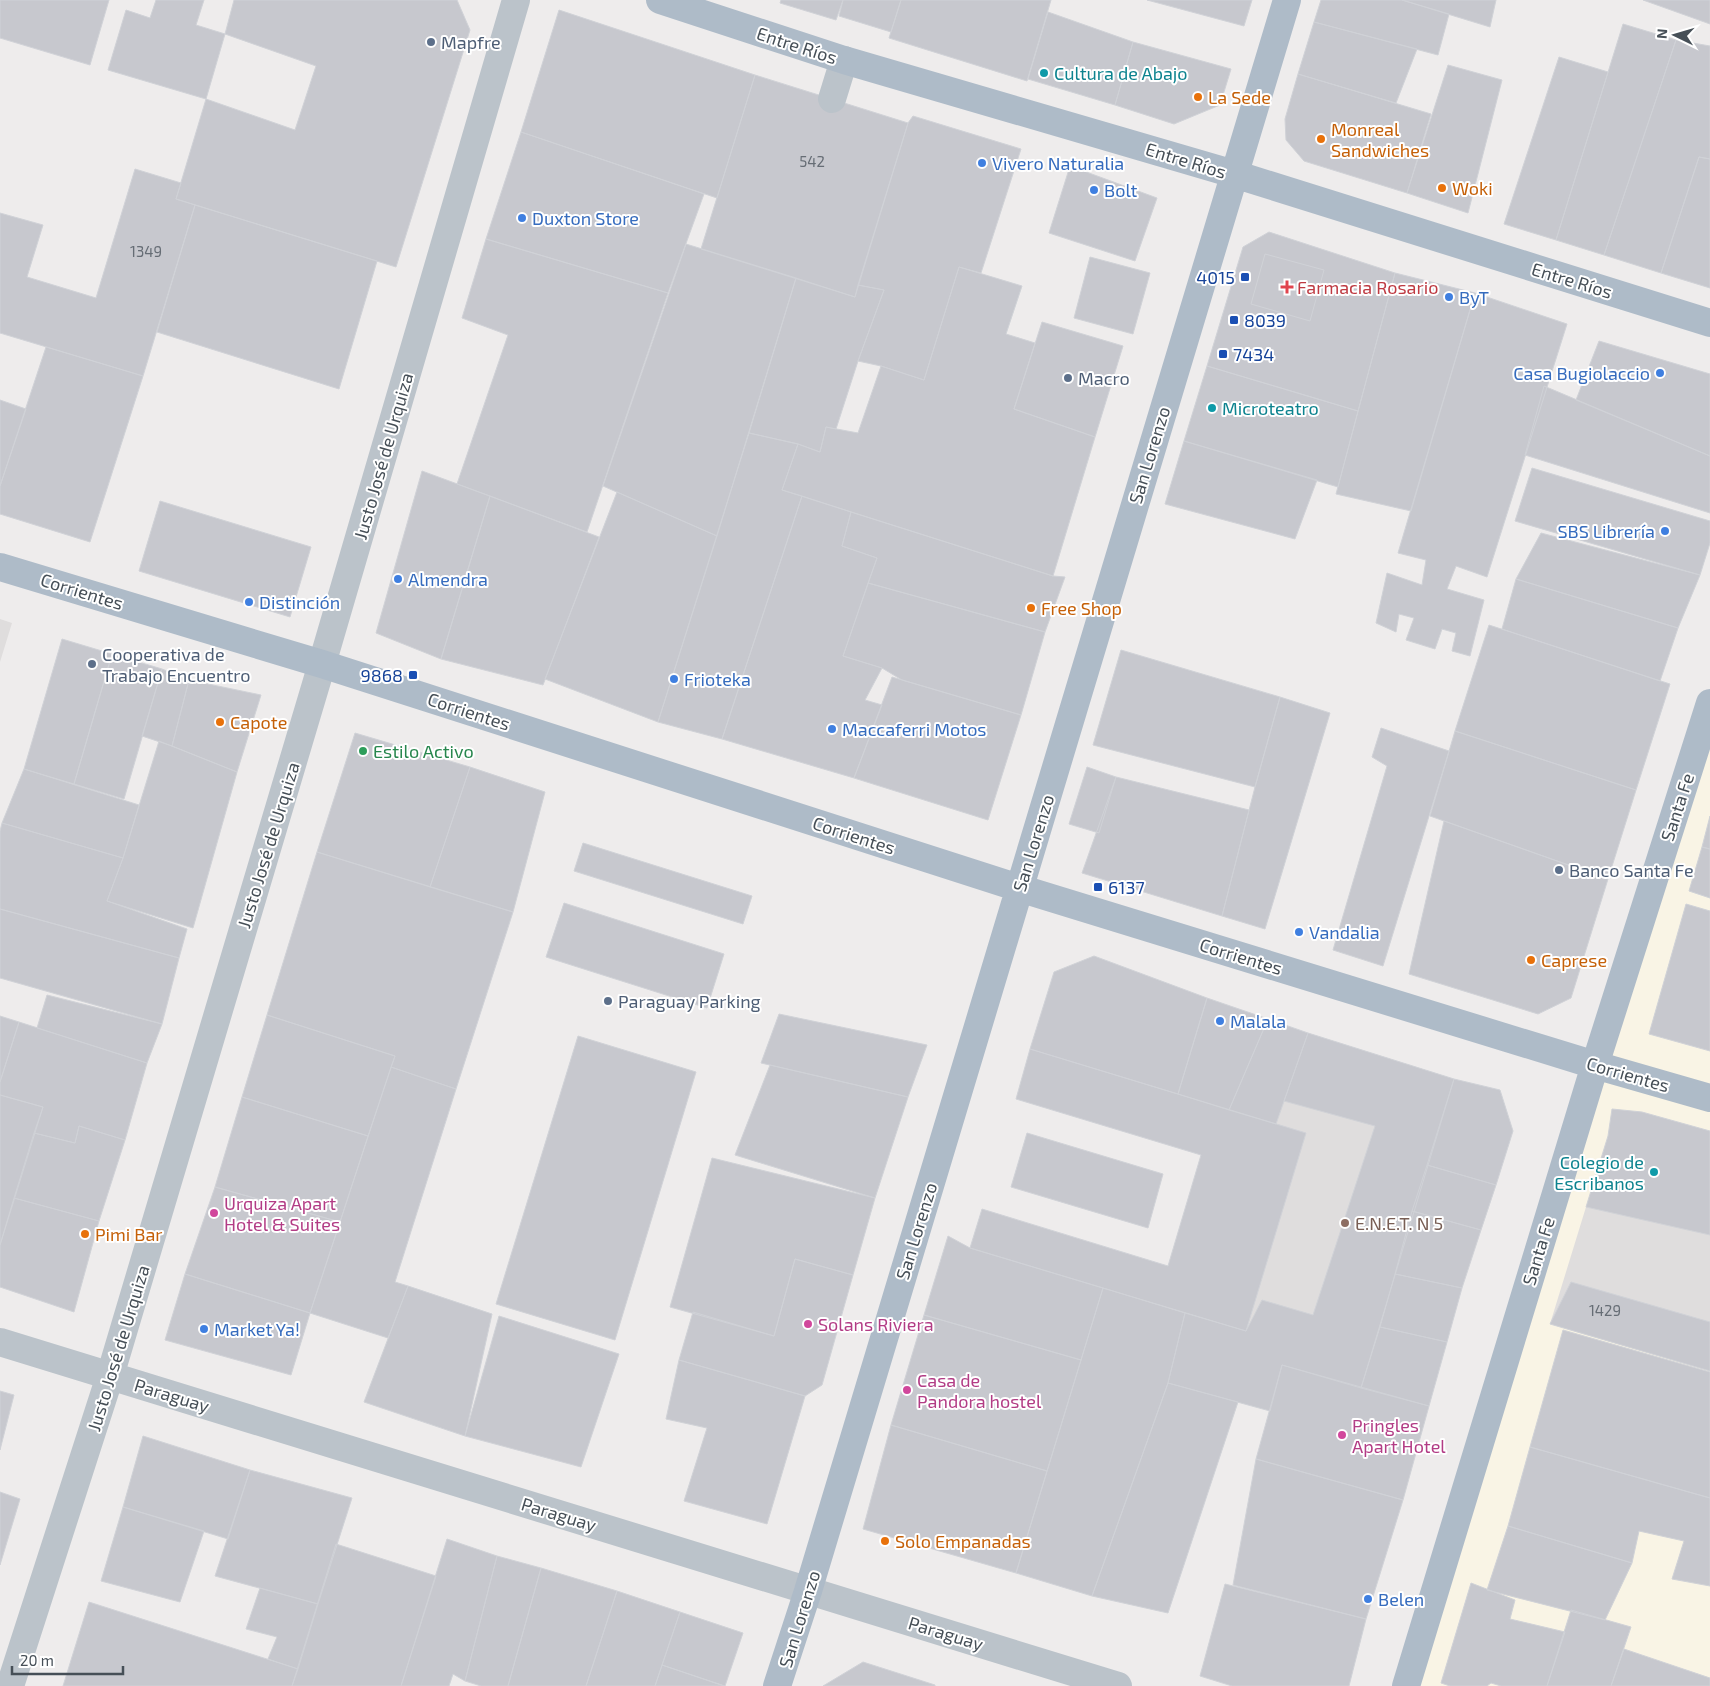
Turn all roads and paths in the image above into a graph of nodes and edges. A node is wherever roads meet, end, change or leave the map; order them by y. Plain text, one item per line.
1 (516, 0) edge
2 (660, 0) edge
3 (1287, 0) edge
4 (844, 60) junction
5 (832, 99) dead end
6 (1234, 174) junction
7 (1710, 323) edge
8 (0, 567) edge
9 (322, 664) junction
10 (1710, 702) edge
11 (1019, 888) junction
12 (1595, 1065) junction
13 (1710, 1098) edge
14 (0, 1342) edge
15 (110, 1376) junction
16 (808, 1591) junction
17 (10, 1686) edge
18 (778, 1686) edge
19 (1118, 1686) edge
20 (1406, 1686) edge

1 - 9 street, Justo José de Urquiza
2 - 4 main road, Entre Ríos
3 - 6 main road, San Lorenzo
4 - 5 street
4 - 6 main road, Entre Ríos
6 - 7 main road, Entre Ríos
6 - 11 main road, San Lorenzo
8 - 9 main road, Corrientes
9 - 11 main road, Corrientes
9 - 15 street, Justo José de Urquiza
10 - 12 main road, Santa Fe
11 - 12 main road, Corrientes
11 - 16 main road, San Lorenzo
12 - 13 main road, Corrientes
12 - 20 main road, Santa Fe
14 - 15 street, Paraguay
15 - 16 street, Paraguay
15 - 17 street, Justo José de Urquiza
16 - 18 main road, San Lorenzo
16 - 19 street, Paraguay

